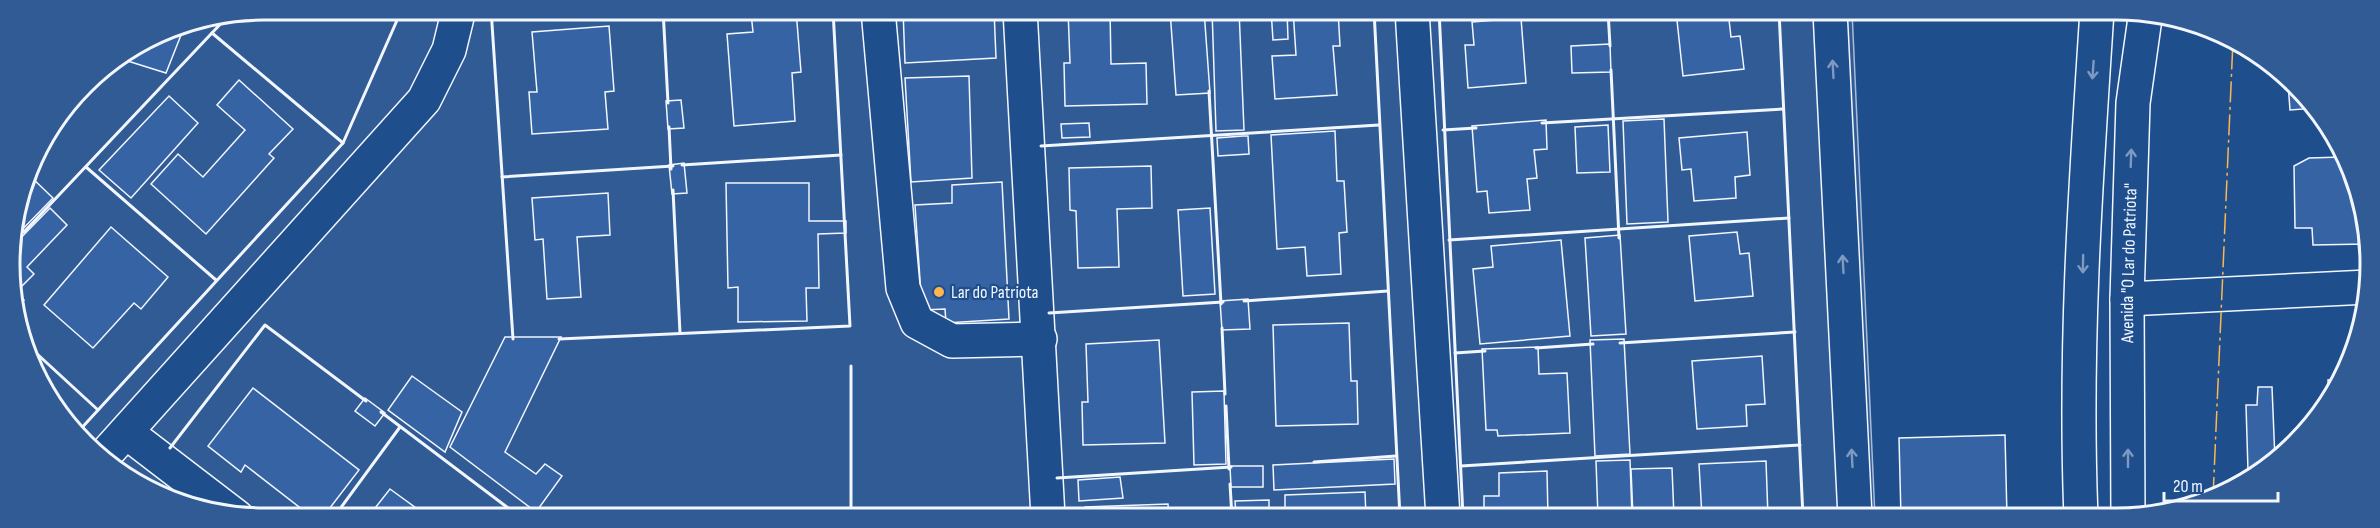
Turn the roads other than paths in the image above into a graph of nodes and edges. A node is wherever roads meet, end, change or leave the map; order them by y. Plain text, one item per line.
1 (456, 20) edge
2 (879, 20) edge
3 (1021, 20) edge
4 (1413, 20) edge
5 (1830, 20) edge
6 (2096, 20) edge
7 (2145, 22) edge
8 (2359, 287) edge
9 (2127, 299) junction
10 (1040, 339) junction
11 (126, 432) junction
12 (108, 452) edge
13 (221, 505) edge
14 (1048, 508) edge
15 (1442, 508) edge
16 (1856, 508) edge
17 (2081, 508) edge
18 (2128, 508) edge

1 - 11 street
2 - 10 street
3 - 10 street
4 - 15 street
16 -> 5 street
6 -> 17 street
9 -> 7 street, Avenida "O Lar do Patriota"
8 - 9 street
18 -> 9 street, Avenida "O Lar do Patriota"
10 - 14 street
11 - 12 street
11 - 13 street

